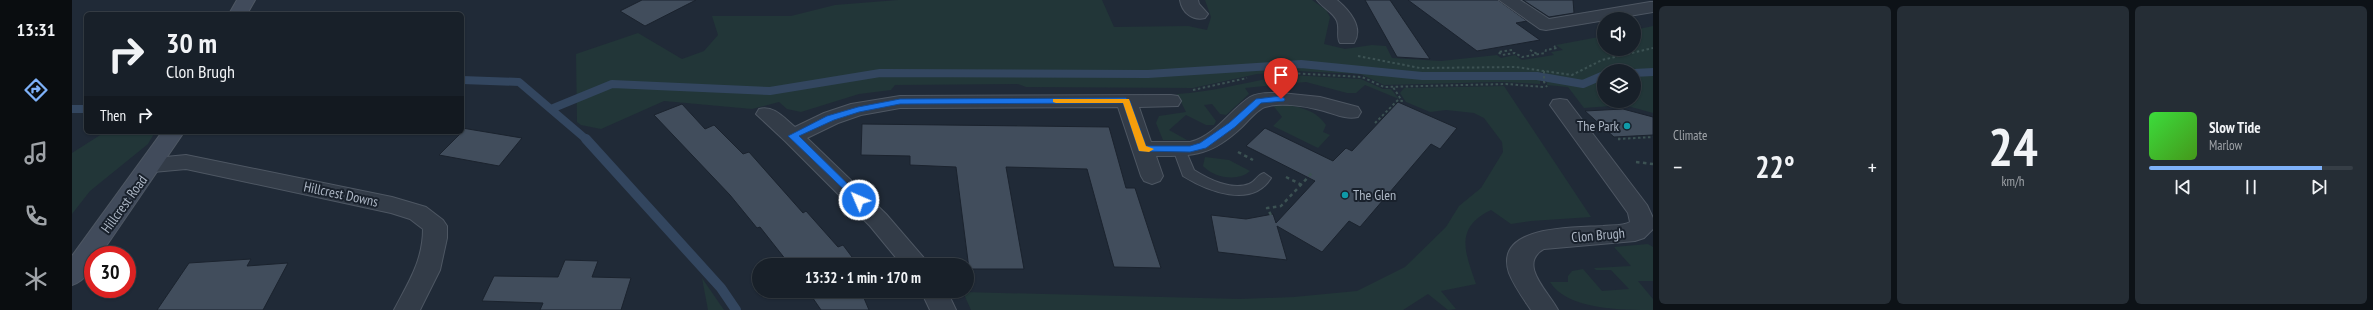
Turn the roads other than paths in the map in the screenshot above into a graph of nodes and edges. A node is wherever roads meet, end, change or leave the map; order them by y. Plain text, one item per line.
1 (246, 0) edge
2 (1326, 0) edge
3 (1508, 0) edge
4 (1650, 7) dead end
5 (239, 12) edge
6 (1349, 47) road end
7 (1554, 96) road end
8 (1126, 101) junction
9 (1171, 101) road end
10 (1351, 112) dead end
11 (766, 114) dead end
12 (172, 134) edge
13 (793, 136) junction
14 (1143, 149) junction
15 (1179, 149) junction
16 (152, 164) junction
17 (1152, 176) dead end
18 (1264, 178) dead end
19 (912, 258) edge
20 (72, 275) edge
21 (937, 298) edge
22 (407, 310) edge
23 (943, 310) edge
24 (1545, 310) edge

1 - 5 street
2 - 6 street
3 - 4 street
7 - 24 street, Clon Brugh
8 - 9 street
8 - 13 street
8 - 14 street
10 - 15 street
11 - 13 street
12 - 16 street, Hillcrest Road
13 - 19 street
14 - 15 street
14 - 17 street
15 - 18 lane
16 - 20 street, Hillcrest Road
16 - 22 street, Hillcrest Downs
21 - 23 street

